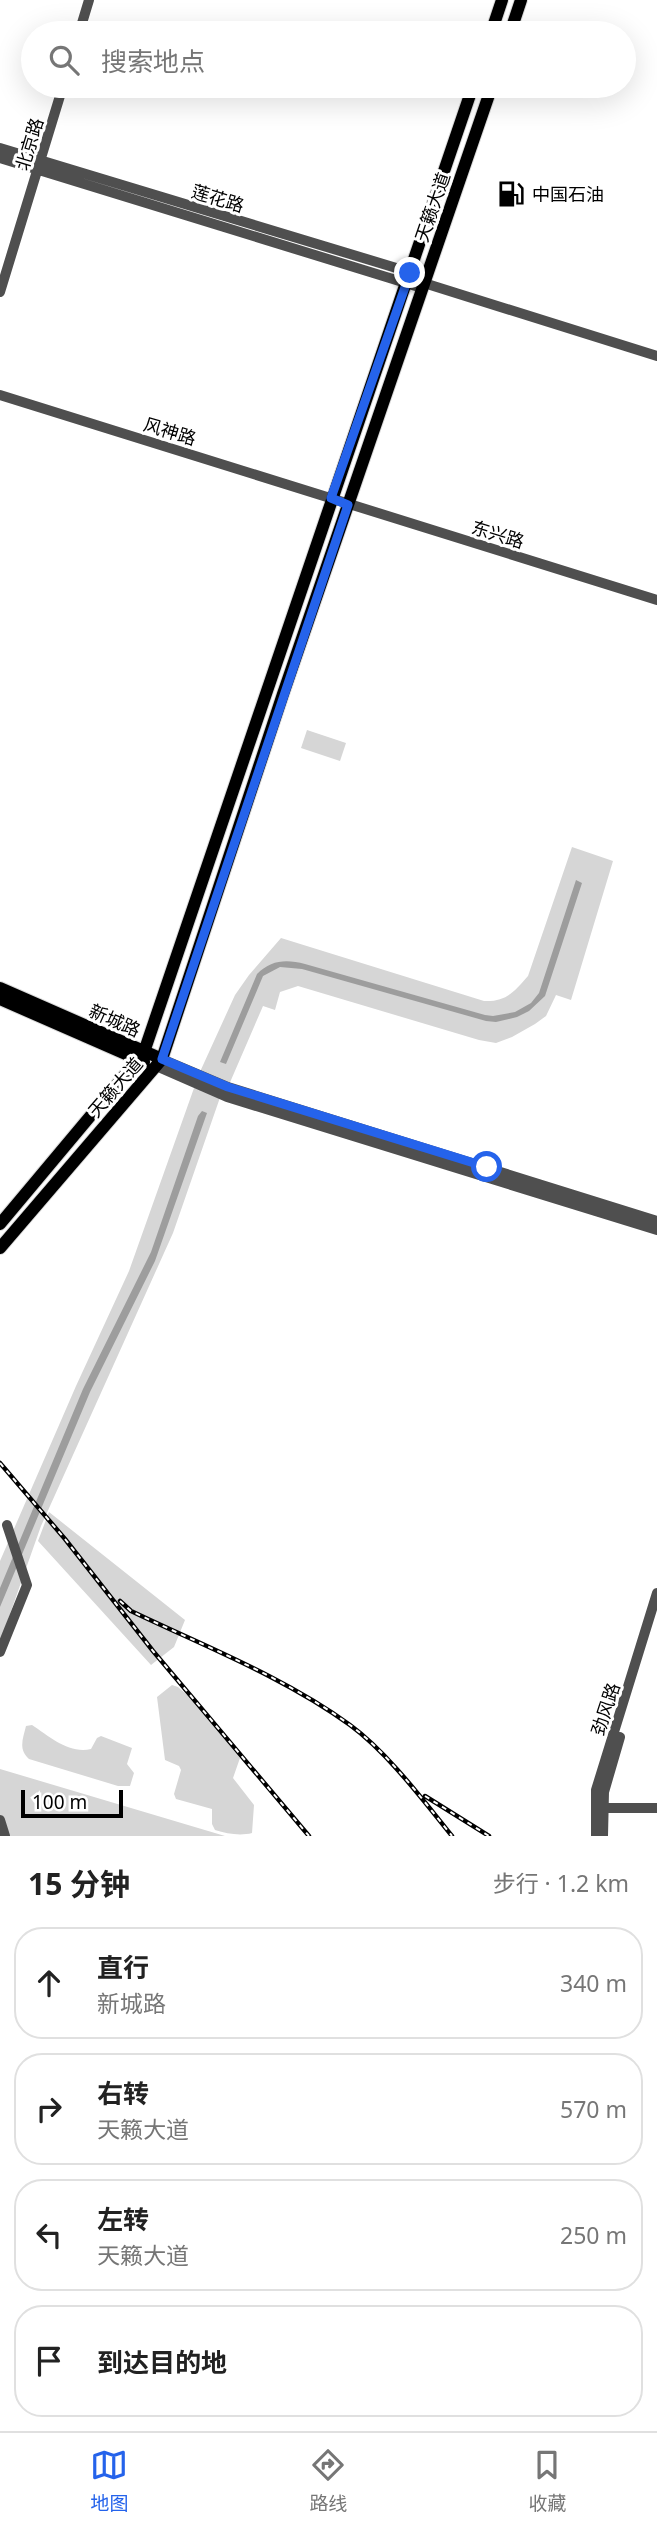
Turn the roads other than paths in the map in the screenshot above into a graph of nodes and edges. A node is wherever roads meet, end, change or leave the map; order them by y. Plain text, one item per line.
1 (89, 0) edge
2 (502, 0) edge
3 (521, 0) edge
4 (83, 21) edge
5 (495, 21) edge
6 (514, 21) edge
7 (59, 98) edge
8 (469, 98) edge
9 (488, 98) edge
10 (0, 148) edge
11 (0, 158) edge
12 (39, 165) junction
13 (408, 278) junction
14 (424, 283) junction
15 (0, 292) edge
16 (657, 356) edge
17 (0, 395) edge
18 (331, 498) junction
19 (348, 505) junction
20 (657, 600) edge
21 (0, 988) edge
22 (0, 999) edge
23 (141, 1056) junction
24 (159, 1063) junction
25 (657, 1221) edge
26 (0, 1224) edge
27 (657, 1230) edge
28 (0, 1248) edge
29 (8, 1525) dead end
30 (657, 1593) edge
31 (657, 1615) edge
32 (0, 1652) edge
33 (603, 1808) junction
34 (657, 1808) edge
35 (0, 1821) edge
36 (5, 1836) edge
37 (596, 1836) edge
38 (603, 1836) edge

1 - 4 street
2 - 5 main road
3 - 6 main road
7 - 12 street, 北京路
8 - 13 main road, 天籁大道
9 - 14 main road, 天籁大道
10 - 12 street, 莲花路
11 - 12 street, 莲花路
12 - 13 street, 莲花路
12 - 15 street, 北京路
13 - 14 street, 莲花路
13 - 18 main road, 天籁大道
14 - 16 street, 莲花路
14 - 19 main road, 天籁大道
17 - 18 street, 风神路
18 - 19 street, 东兴路
18 - 23 main road, 天籁大道
19 - 20 street, 东兴路
19 - 24 main road, 天籁大道
21 - 23 main road, 新城路
22 - 23 main road, 新城路
23 - 24 main road, 新城路
23 - 26 main road, 天籁大道
24 - 25 street, 新城路
24 - 27 street, 新城路
24 - 28 main road, 天籁大道
29 - 32 street
30 - 37 street, 劲风路
31 - 33 street, 劲风路
33 - 34 street
33 - 38 street, 劲风路
35 - 36 street

